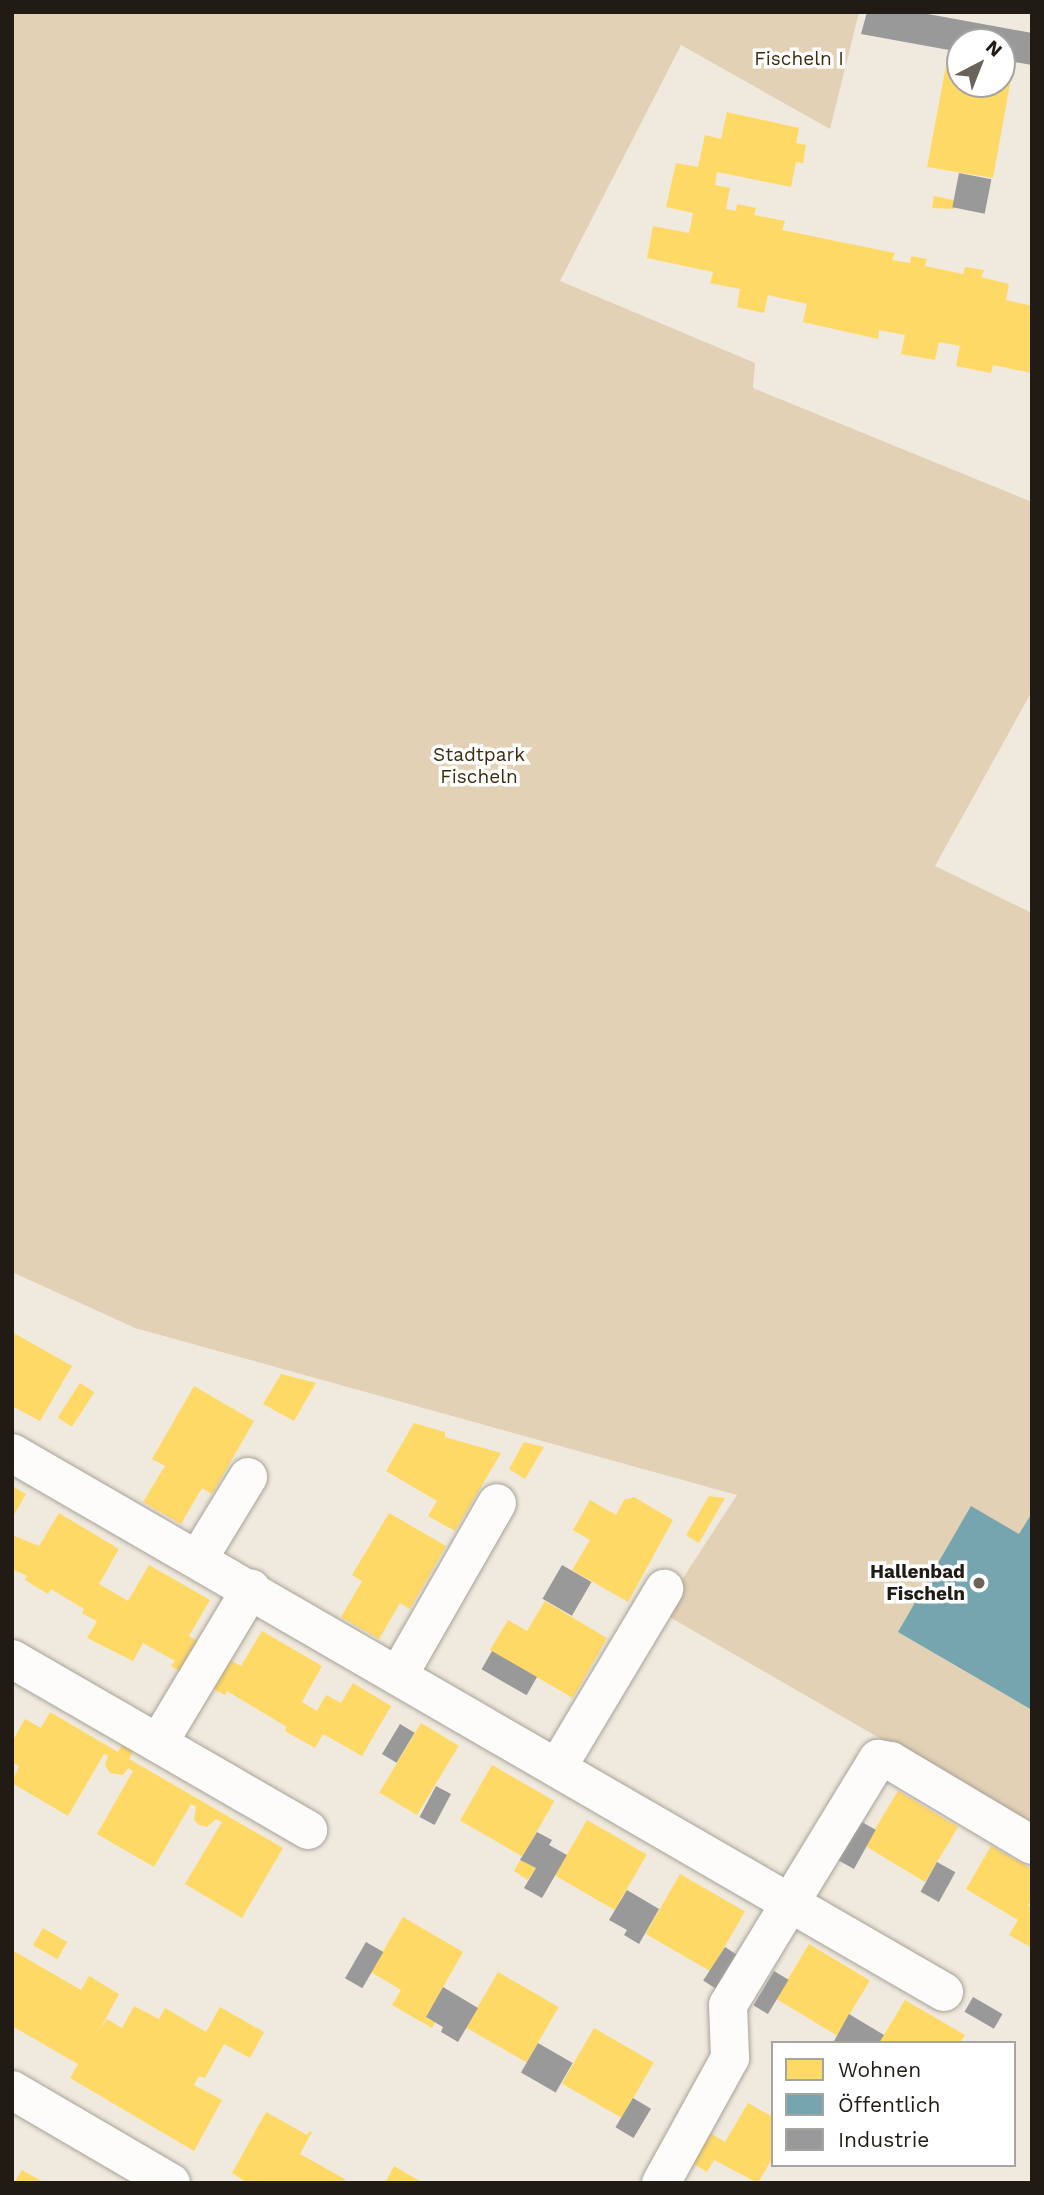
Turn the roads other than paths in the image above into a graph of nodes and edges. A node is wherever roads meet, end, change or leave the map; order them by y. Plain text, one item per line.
1 (12, 1453) edge
2 (248, 1477) dead end
3 (497, 1503) dead end
4 (198, 1559) junction
5 (251, 1589) junction
6 (664, 1589) dead end
7 (12, 1659) edge
8 (398, 1676) junction
9 (159, 1742) junction
10 (557, 1768) junction
11 (308, 1830) dead end
12 (1032, 1845) edge
13 (790, 1903) junction
14 (944, 1992) dead end
15 (12, 2091) edge
16 (171, 2183) edge
17 (661, 2183) edge

1 - 4 street
2 - 4 street
3 - 8 street
4 - 5 street
5 - 8 street
5 - 9 street
6 - 10 street
7 - 9 street
8 - 10 street
9 - 11 street
10 - 13 street
12 - 13 street
13 - 14 street
13 - 17 street
15 - 16 street

